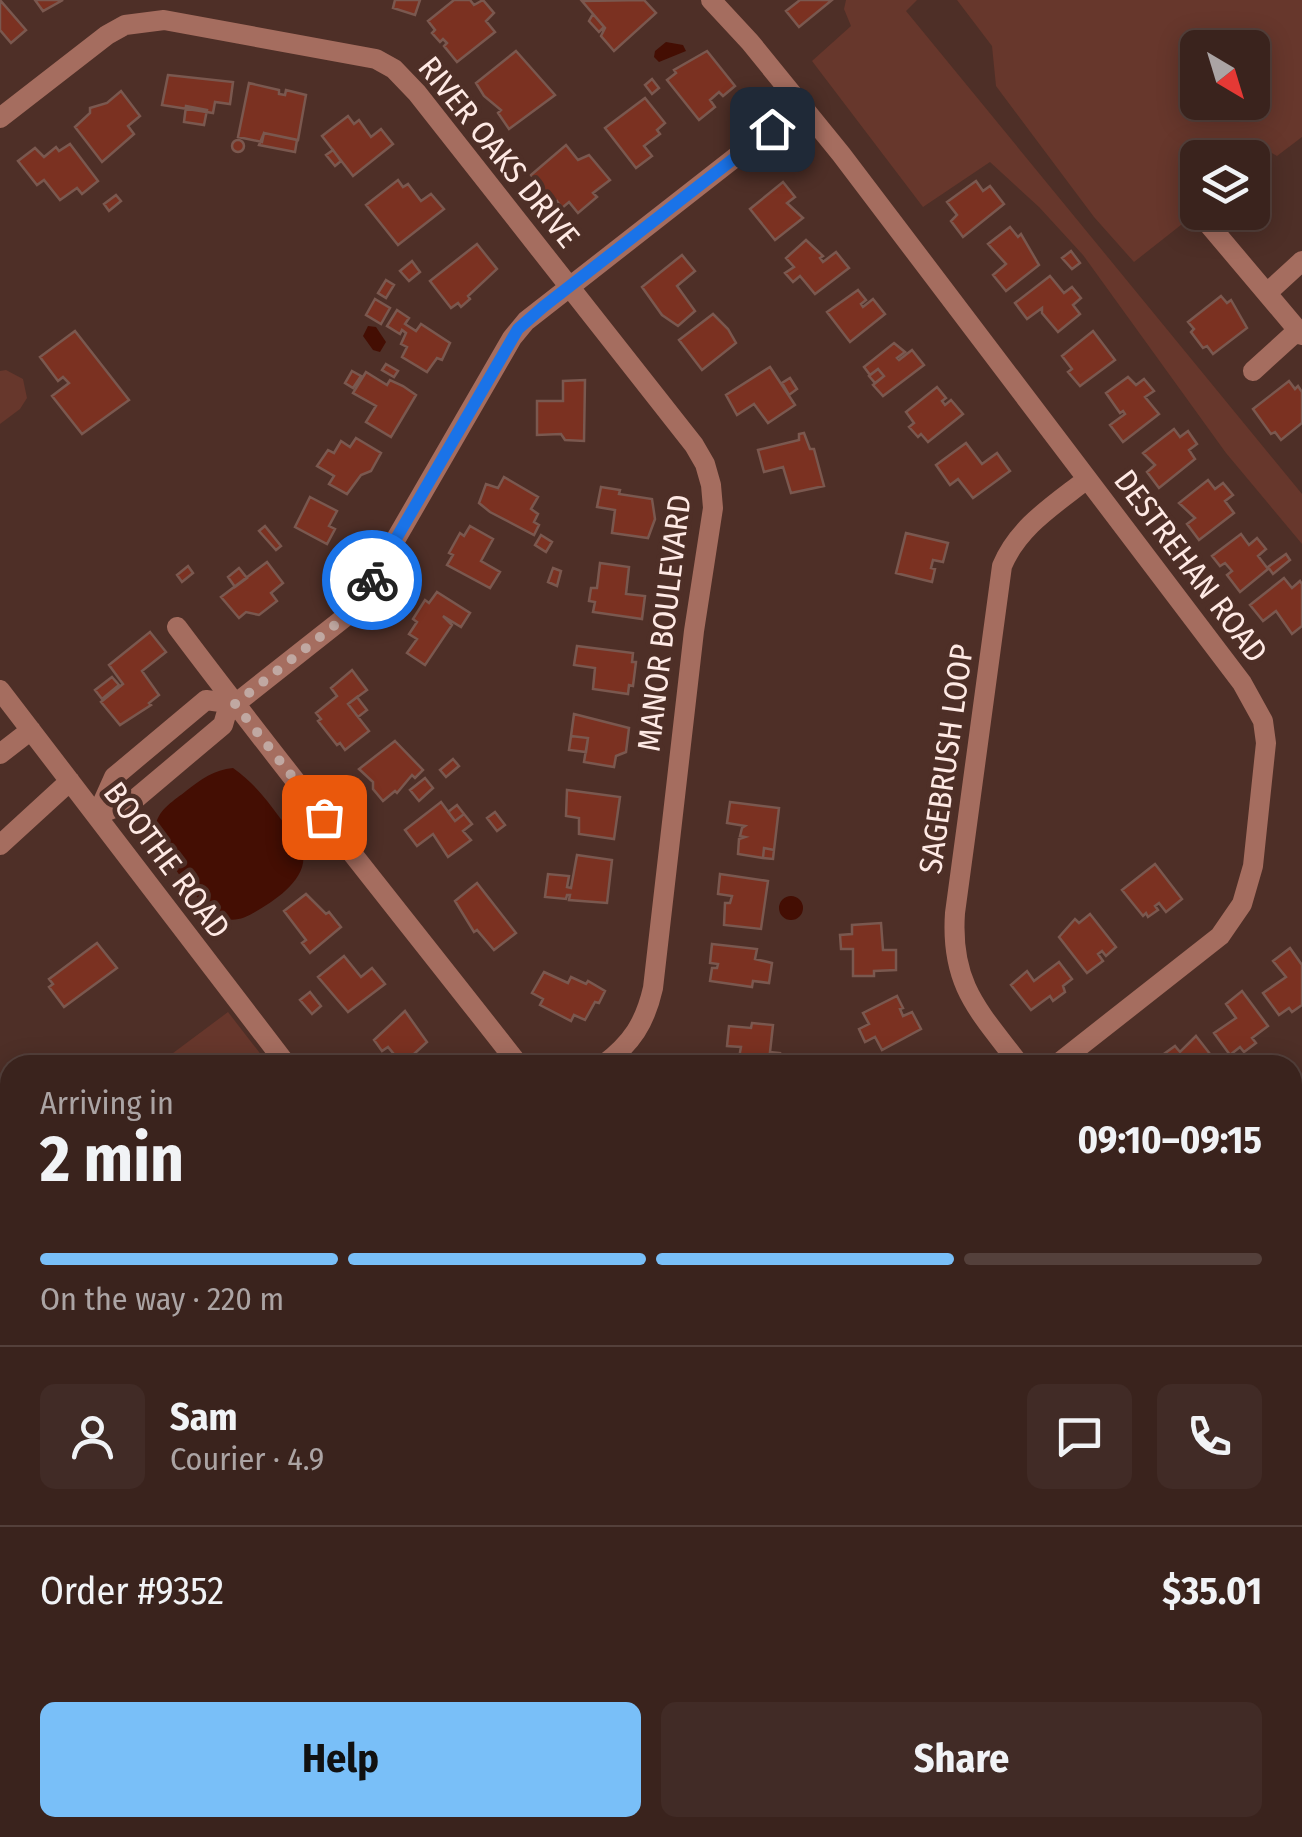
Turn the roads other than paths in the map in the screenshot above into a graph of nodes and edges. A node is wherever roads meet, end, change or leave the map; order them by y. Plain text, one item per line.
1 (711, 0) edge
2 (801, 106) junction
3 (0, 118) edge
4 (1213, 230) edge
5 (1302, 260) edge
6 (568, 287) junction
7 (1267, 293) junction
8 (1300, 333) edge
9 (1252, 371) dead end
10 (1086, 479) junction
11 (178, 627) dead end
12 (0, 690) edge
13 (232, 703) junction
14 (31, 730) junction
15 (0, 754) edge
16 (70, 781) junction
17 (96, 815) junction
18 (0, 845) edge
19 (279, 1055) edge
20 (511, 1055) edge
21 (615, 1055) edge
22 (1012, 1055) edge
23 (1069, 1055) edge

1 - 2 street, DESTREHAN ROAD
2 - 6 street, RIVER OAKS DRIVE
2 - 10 street, DESTREHAN ROAD
3 - 6 street, RIVER OAKS DRIVE
4 - 7 street
5 - 7 street
6 - 13 street
6 - 21 street, MANOR BOULEVARD
7 - 8 street
8 - 9 street
10 - 22 street, SAGEBRUSH LOOP
10 - 23 street, DESTREHAN ROAD
11 - 13 street
12 - 14 street, BOOTHE ROAD
13 - 17 street
13 - 17 street
13 - 20 street
14 - 15 street
14 - 16 street, BOOTHE ROAD
16 - 17 street, BOOTHE ROAD
16 - 18 street
17 - 19 street, BOOTHE ROAD

